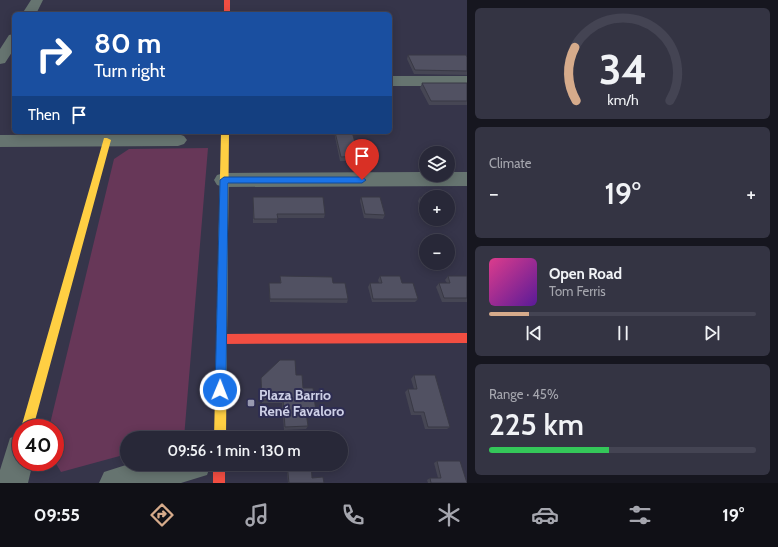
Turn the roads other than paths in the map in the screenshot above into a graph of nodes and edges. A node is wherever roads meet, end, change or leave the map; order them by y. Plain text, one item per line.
1 (37, 0) edge
2 (228, 0) edge
3 (29, 12) edge
4 (227, 12) edge
5 (12, 42) edge
6 (4, 56) edge
7 (392, 81) edge
8 (467, 81) edge
9 (225, 134) edge
10 (107, 140) junction
11 (178, 140) dead end
12 (0, 141) edge
13 (467, 179) edge
14 (224, 180) junction
15 (221, 339) junction
16 (466, 341) edge
17 (30, 419) edge
18 (220, 431) edge
19 (15, 471) edge
20 (166, 471) edge
21 (219, 471) edge
22 (12, 483) edge
23 (115, 483) edge
24 (219, 483) edge

1 - 3 street
2 - 4 street
5 - 6 street
7 - 8 street
9 - 14 street
10 - 11 street
10 - 12 street
10 - 17 street
13 - 14 street
14 - 15 street
15 - 16 street
15 - 18 street
19 - 22 street
20 - 23 street
21 - 24 street

